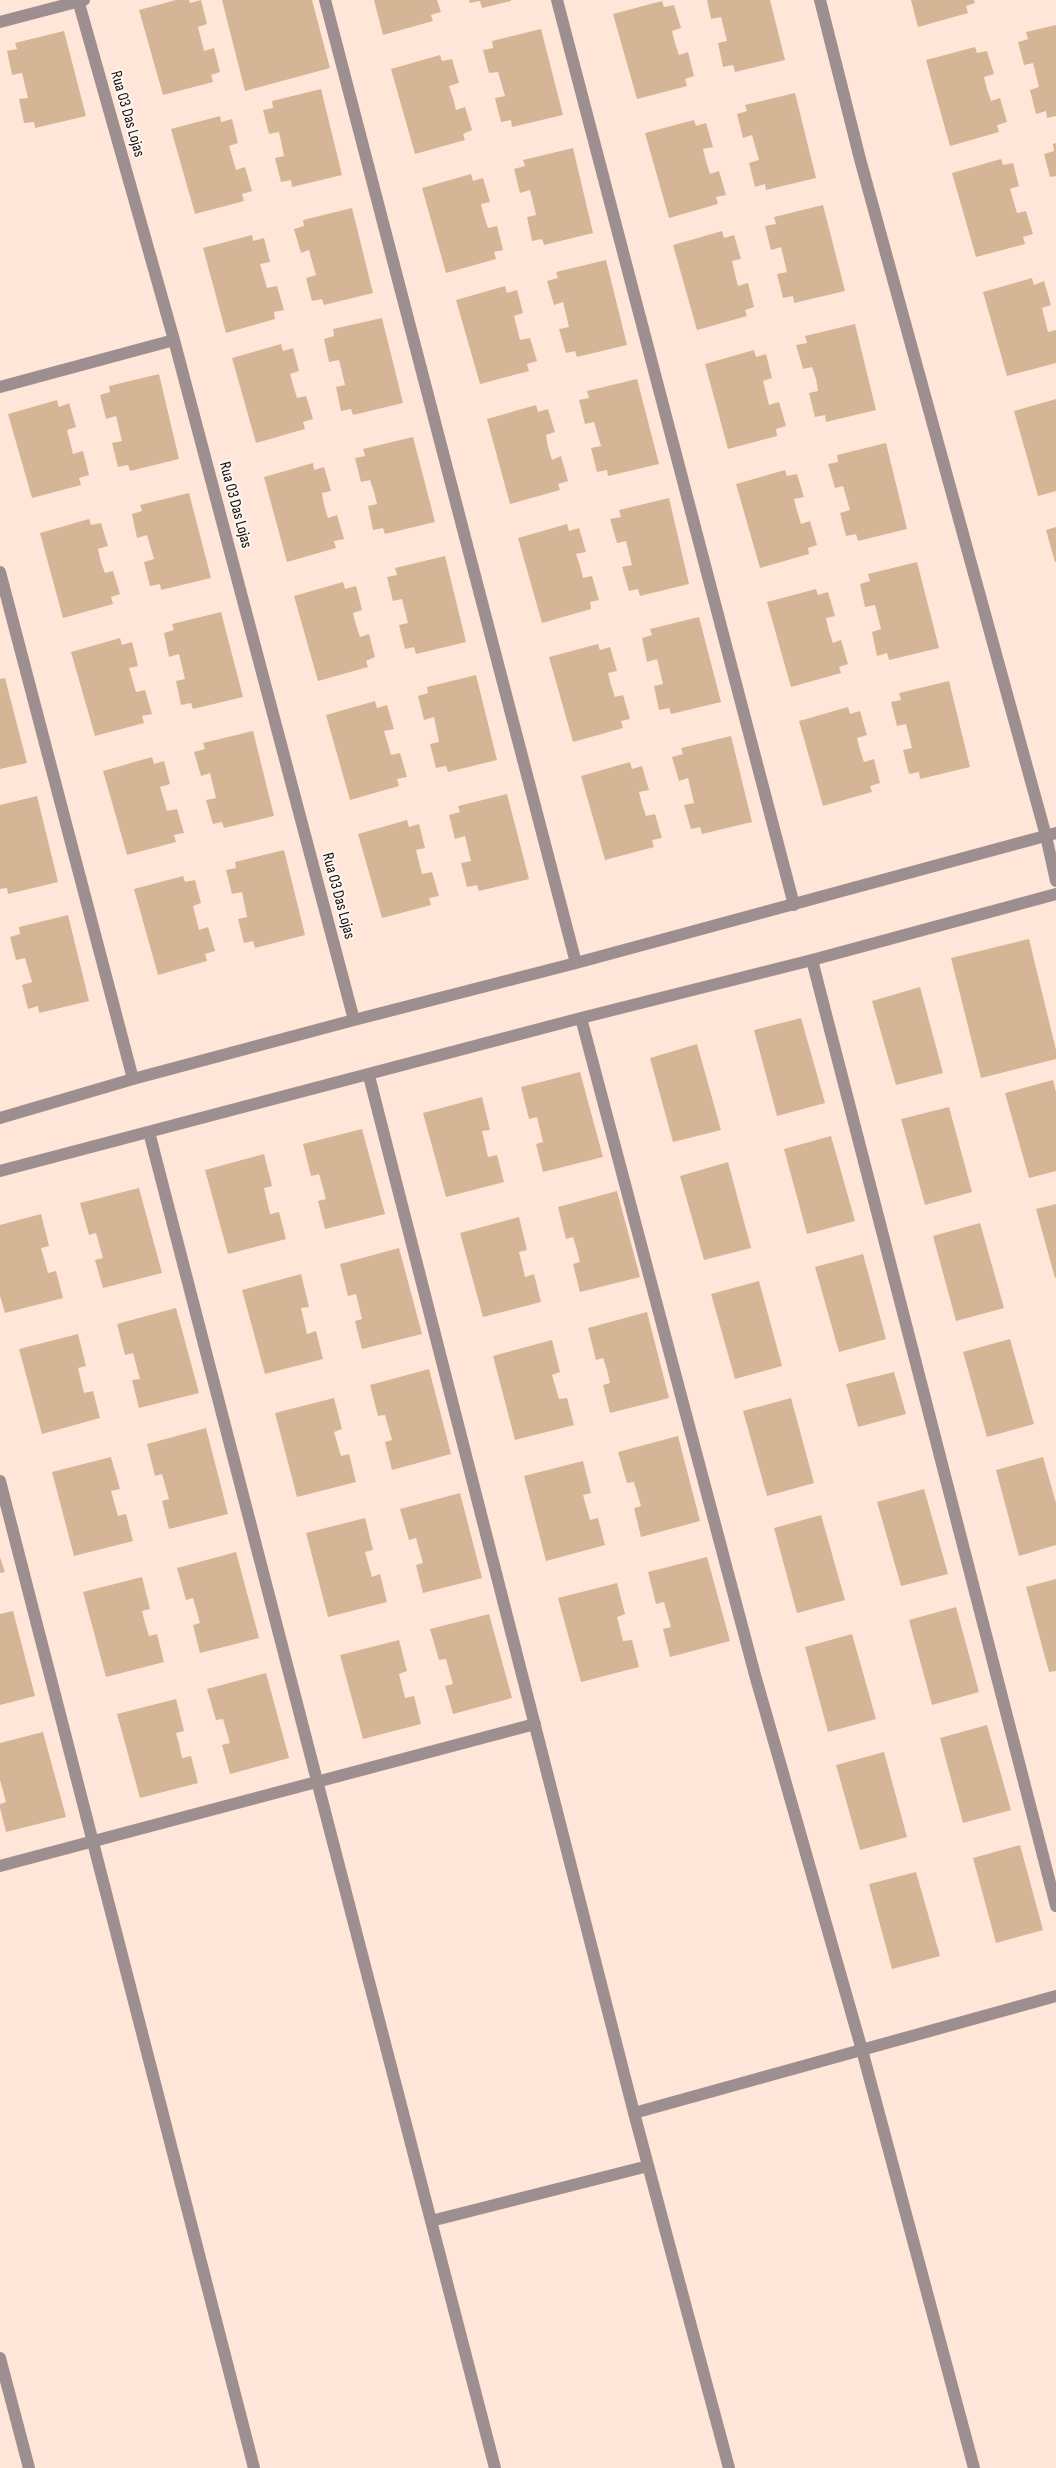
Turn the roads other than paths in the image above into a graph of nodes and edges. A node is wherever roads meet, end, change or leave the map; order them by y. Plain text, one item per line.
1 (80, 0) edge
2 (325, 0) edge
3 (557, 0) edge
4 (820, 0) edge
5 (0, 22) edge
6 (174, 340) junction
7 (0, 387) edge
8 (0, 572) edge
9 (1051, 834) edge
10 (1056, 881) edge
11 (1056, 894) edge
12 (794, 905) junction
13 (812, 960) junction
14 (576, 963) junction
15 (581, 1018) junction
16 (354, 1020) junction
17 (369, 1076) junction
18 (134, 1079) junction
19 (0, 1118) edge
20 (148, 1132) junction
21 (0, 1171) edge
22 (0, 1481) edge
23 (535, 1724) junction
24 (317, 1782) junction
25 (93, 1842) junction
26 (0, 1866) edge
27 (1056, 1906) edge
28 (1056, 1996) edge
29 (862, 2050) junction
30 (634, 2113) junction
31 (648, 2166) junction
32 (431, 2221) junction
33 (0, 2358) edge
34 (29, 2468) edge
35 (254, 2468) edge
36 (495, 2468) edge
37 (729, 2468) edge
38 (974, 2468) edge

1 - 5 street
1 - 6 street, Rua 03 Das Lojas
2 - 14 street
3 - 12 street
4 - 9 street
6 - 7 street
6 - 16 street, Rua 03 Das Lojas
8 - 18 street
9 - 10 street
9 - 12 street
11 - 13 street
12 - 14 street
13 - 15 street
13 - 27 street
14 - 16 street
15 - 17 street
15 - 29 street
16 - 18 street
17 - 20 street
17 - 23 street
18 - 19 street
20 - 21 street
20 - 24 street
22 - 25 street
23 - 24 street
23 - 30 street
24 - 25 street
24 - 32 street
25 - 26 street
25 - 35 street
28 - 29 street
29 - 30 street
29 - 38 street
30 - 31 street
31 - 32 street
31 - 37 street
32 - 36 street
33 - 34 street

